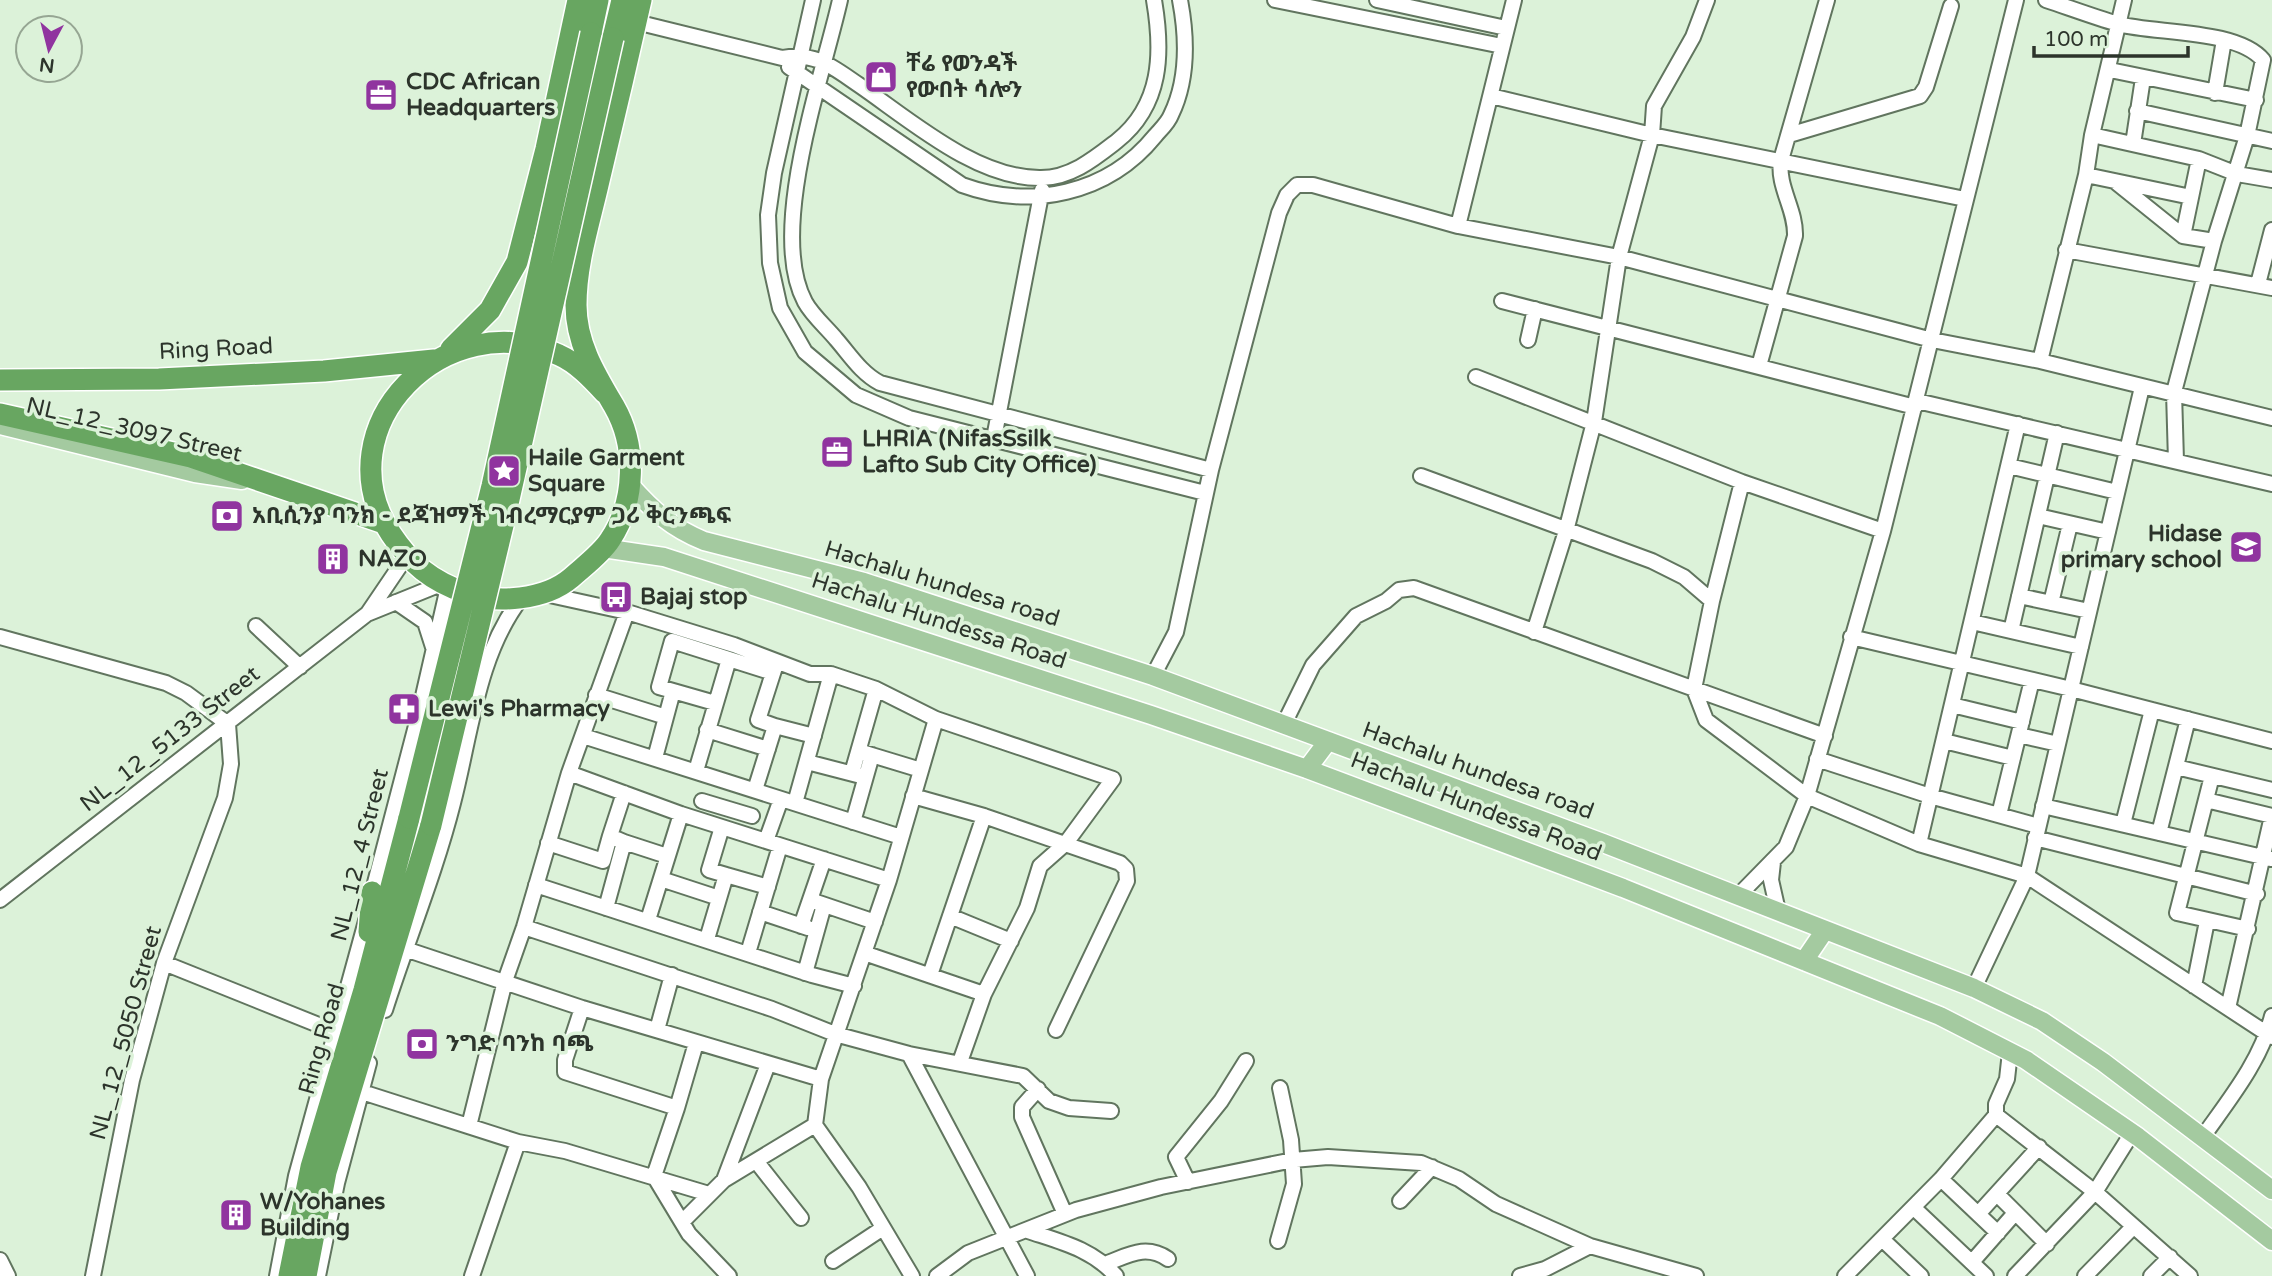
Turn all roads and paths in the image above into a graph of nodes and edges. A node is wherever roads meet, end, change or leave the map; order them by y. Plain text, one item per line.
1 (578, 0) edge
2 (598, 0) edge
3 (622, 0) edge
4 (641, 0) edge
5 (813, 0) edge
6 (840, 0) edge
7 (1154, 0) edge
8 (1180, 0) edge
9 (1275, 0) edge
10 (1377, 0) edge
11 (1514, 0) edge
12 (1707, 0) edge
13 (1827, 0) edge
14 (2016, 0) edge
15 (2046, 0) edge
16 (2124, 0) edge
17 (1951, 6) dead end
18 (636, 22) junction
19 (2120, 24) junction
20 (1506, 29) junction
21 (2224, 40) junction
22 (1502, 46) junction
23 (801, 54) junction
24 (782, 58) junction
25 (825, 62) junction
26 (2110, 70) junction
27 (796, 74) junction
28 (2143, 78) junction
29 (819, 87) junction
30 (2215, 93) junction
31 (1491, 96) junction
32 (2256, 100) junction
33 (2137, 111) junction
34 (1652, 135) junction
35 (1789, 135) junction
36 (2092, 135) junction
37 (2247, 136) junction
38 (2272, 141) edge
39 (2133, 144) junction
40 (2199, 159) junction
41 (1781, 160) junction
42 (2237, 174) junction
43 (2086, 175) junction
44 (1042, 178) junction
45 (2272, 180) edge
46 (2117, 183) junction
47 (1042, 196) junction
48 (2191, 197) junction
49 (1965, 199) junction
50 (1458, 226) junction
51 (2272, 230) edge
52 (2183, 236) junction
53 (2214, 241) junction
54 (2066, 250) junction
55 (1619, 257) junction
56 (2207, 275) junction
57 (2265, 286) edge
58 (1502, 300) dead end
59 (1776, 300) junction
60 (805, 302) junction
61 (1535, 309) junction
62 (783, 313) junction
63 (1608, 327) junction
64 (1528, 340) dead end
65 (1933, 340) junction
66 (439, 357) junction
67 (2040, 361) junction
68 (1759, 366) junction
69 (1476, 377) dead end
70 (0, 380) edge
71 (2142, 387) junction
72 (2174, 392) junction
73 (606, 393) junction
74 (1916, 404) junction
75 (0, 414) edge
76 (999, 414) junction
77 (2272, 418) edge
78 (1594, 422) junction
79 (2018, 424) junction
80 (0, 425) edge
81 (2057, 433) junction
82 (995, 438) junction
83 (2127, 449) junction
84 (2176, 461) junction
85 (2008, 466) junction
86 (1211, 470) junction
87 (2047, 475) junction
88 (1421, 476) dead end
89 (258, 482) junction
90 (1742, 482) junction
91 (2272, 484) edge
92 (630, 485) junction
93 (2117, 492) junction
94 (1205, 493) junction
95 (2038, 516) junction
96 (384, 523) junction
97 (2070, 524) junction
98 (1566, 531) junction
99 (1883, 531) junction
100 (2108, 532) junction
101 (603, 548) junction
102 (406, 557) junction
103 (444, 585) junction
104 (531, 595) junction
105 (2019, 596) junction
106 (1712, 601) junction
107 (396, 602) junction
108 (2051, 603) junction
109 (2089, 611) junction
110 (627, 612) junction
111 (367, 614) junction
112 (1972, 622) junction
113 (257, 626) dead end
114 (2011, 631) junction
115 (1534, 632) junction
116 (1851, 637) junction
117 (0, 638) edge
118 (2081, 647) junction
119 (434, 649) junction
120 (729, 659) junction
121 (1962, 663) junction
122 (300, 667) junction
123 (775, 667) junction
124 (831, 674) junction
125 (1153, 676) junction
126 (2032, 680) junction
127 (666, 689) junction
128 (876, 689) junction
129 (1695, 689) junction
130 (2071, 689) junction
131 (596, 695) junction
132 (715, 703) junction
133 (1952, 705) junction
134 (2152, 710) junction
135 (658, 715) junction
136 (936, 719) junction
137 (2188, 719) junction
138 (758, 720) junction
139 (228, 724) junction
140 (1284, 724) junction
141 (775, 726) junction
142 (2020, 728) junction
143 (707, 730) junction
144 (583, 736) junction
145 (814, 736) junction
146 (1825, 736) junction
147 (1328, 741) junction
148 (1944, 741) junction
149 (2272, 741) edge
150 (750, 743) junction
151 (2058, 744) junction
152 (768, 749) junction
153 (866, 753) junction
154 (655, 758) junction
155 (2013, 758) junction
156 (1817, 759) junction
157 (807, 762) junction
158 (2176, 767) junction
159 (1307, 769) junction
160 (921, 770) junction
161 (703, 773) junction
162 (569, 774) junction
163 (859, 775) junction
164 (2212, 776) junction
165 (755, 790) junction
166 (2272, 790) edge
167 (624, 793) junction
168 (913, 796) junction
169 (1807, 796) junction
170 (1930, 796) junction
171 (781, 799) junction
172 (2206, 800) junction
173 (702, 801) junction
174 (795, 803) junction
175 (2043, 806) junction
176 (681, 814) junction
177 (1999, 815) junction
178 (752, 816) dead end
179 (984, 816) junction
180 (696, 819) junction
181 (853, 822) junction
182 (2123, 824) junction
183 (722, 827) junction
184 (2037, 832) junction
185 (2159, 833) junction
186 (610, 836) junction
187 (901, 837) junction
188 (766, 841) junction
189 (2195, 841) junction
190 (625, 842) junction
191 (548, 843) junction
192 (1066, 843) junction
193 (1919, 844) junction
194 (780, 846) junction
195 (667, 856) junction
196 (2268, 858) edge
197 (824, 859) junction
198 (603, 861) junction
199 (1773, 862) junction
200 (618, 866) junction
201 (709, 870) junction
202 (726, 875) junction
203 (2026, 876) junction
204 (2187, 876) junction
205 (661, 879) junction
206 (888, 880) junction
207 (536, 886) junction
208 (768, 887) junction
209 (372, 892) junction
210 (702, 892) junction
211 (2257, 894) junction
212 (1738, 896) junction
213 (719, 898) junction
214 (0, 900) edge
215 (817, 902) junction
216 (422, 906) junction
217 (606, 908) junction
218 (1778, 911) junction
219 (760, 912) junction
220 (950, 916) junction
221 (648, 920) junction
222 (2207, 921) junction
223 (874, 922) junction
224 (801, 926) junction
225 (524, 927) junction
226 (2248, 929) junction
227 (817, 930) junction
228 (1825, 930) junction
229 (707, 939) junction
230 (1012, 942) junction
231 (408, 950) junction
232 (748, 953) junction
233 (864, 953) junction
234 (1804, 961) junction
235 (164, 963) junction
236 (805, 972) junction
237 (672, 975) junction
238 (930, 975) junction
239 (505, 981) junction
240 (854, 986) junction
241 (2194, 986) junction
242 (1974, 988) junction
243 (373, 990) junction
244 (984, 994) junction
245 (582, 1008) junction
246 (2228, 1008) junction
247 (2272, 1016) edge
248 (657, 1030) junction
249 (1056, 1030) dead end
250 (337, 1032) junction
251 (835, 1034) junction
252 (2270, 1036) edge
253 (696, 1043) junction
254 (2010, 1052) junction
255 (909, 1054) junction
256 (1246, 1061) dead end
257 (960, 1062) junction
258 (768, 1064) junction
259 (821, 1079) junction
260 (1280, 1088) dead end
261 (1038, 1089) junction
262 (362, 1092) junction
263 (677, 1108) junction
264 (1111, 1111) dead end
265 (1996, 1115) junction
266 (815, 1125) junction
267 (469, 1126) junction
268 (2133, 1133) junction
269 (2202, 1138) junction
270 (517, 1142) junction
271 (2039, 1147) junction
272 (1293, 1160) junction
273 (756, 1161) junction
274 (1432, 1167) junction
275 (654, 1176) junction
276 (1941, 1179) junction
277 (724, 1180) junction
278 (1188, 1182) junction
279 (2272, 1190) edge
280 (2095, 1192) junction
281 (709, 1194) junction
282 (1997, 1194) junction
283 (1400, 1201) dead end
284 (1914, 1208) junction
285 (1979, 1213) junction
286 (2015, 1213) junction
287 (1065, 1214) junction
288 (801, 1218) dead end
289 (682, 1222) junction
290 (883, 1228) junction
291 (2132, 1228) junction
292 (1028, 1231) junction
293 (1998, 1233) junction
294 (1008, 1237) junction
295 (1882, 1239) junction
296 (1279, 1241) dead end
297 (2272, 1241) edge
298 (2047, 1244) junction
299 (1590, 1246) junction
300 (2170, 1257) junction
301 (0, 1259) edge
302 (1168, 1259) dead end
303 (833, 1261) dead end
304 (1972, 1262) junction
305 (1105, 1264) junction
306 (1918, 1275) edge
307 (8, 1276) edge
308 (93, 1276) edge
309 (277, 1276) edge
310 (289, 1276) edge
311 (306, 1276) edge
312 (318, 1276) edge
313 (472, 1276) edge
314 (729, 1276) edge
315 (912, 1276) edge
316 (937, 1276) edge
317 (1027, 1276) edge
318 (1116, 1276) edge
319 (1520, 1276) edge
320 (1696, 1276) edge
321 (1845, 1276) edge
322 (1986, 1276) edge
323 (2015, 1276) edge
324 (2085, 1276) edge
325 (2151, 1276) edge
326 (2189, 1276) edge

1 - 66 highway
2 - 243 highway, Ring Road, bridge
3 - 243 highway, Ring Road, bridge
4 - 18 highway
5 - 23 street
6 - 25 street
7 - 44 street
8 - 47 street
9 - 22 street
10 - 20 street
11 - 20 street
12 - 34 street
13 - 35 street
14 - 49 street
15 - 19 street
16 - 19 street
17 - 35 street
18 - 24 street
18 - 73 highway
19 - 21 street
19 - 26 street
20 - 22 street
21 - 30 street
21 - 32 street
22 - 31 street
23 - 24 street
23 - 25 street
23 - 27 street
24 - 27 street
25 - 29 street
25 - 44 street
26 - 28 street
26 - 36 street
27 - 29 street
27 - 62 street
28 - 30 street
28 - 33 street
29 - 47 street
29 - 60 street
30 - 32 street
31 - 34 street
31 - 50 street
32 - 37 street
33 - 37 street
33 - 39 street
34 - 41 street
34 - 55 street
35 - 41 street
36 - 39 street
36 - 43 street
37 - 38 street
37 - 42 street
39 - 40 street
40 - 42 street
40 - 48 street
41 - 49 street
41 - 59 street
42 - 45 street
42 - 53 street
43 - 46 street
43 - 54 street
44 - 47 street
46 - 48 street
46 - 52 street
47 - 76 street
48 - 52 street
49 - 65 street
50 - 55 street
50 - 86 street
51 - 57 street
52 - 53 street
53 - 56 street
54 - 56 street
54 - 67 street
55 - 59 street
55 - 63 street
56 - 57 street
56 - 72 street
58 - 61 street
59 - 65 street
59 - 68 street
60 - 62 street
60 - 76 street
61 - 63 street
61 - 64 street
62 - 82 street
63 - 68 street
63 - 78 street
65 - 67 street
65 - 74 street
66 - 70 highway, Ring Road
66 - 73 highway, Ring Road
66 - 96 highway
67 - 71 street
68 - 74 street
69 - 78 street
71 - 72 street
71 - 83 street
72 - 77 street
72 - 84 street
73 - 92 highway
74 - 79 street
74 - 99 street
75 - 89 highway
76 - 82 street
76 - 86 street
78 - 90 street
78 - 98 street
79 - 81 street
79 - 85 street
80 - 89 main road, NL_12_3097 Street
81 - 83 street
81 - 87 street
82 - 94 street
83 - 84 street
83 - 93 street
84 - 91 street
85 - 87 street
85 - 112 street
86 - 94 street
87 - 93 street
87 - 95 street
88 - 98 street
89 - 96 highway
90 - 99 street
90 - 106 street
92 - 101 highway
92 - 125 main road, Hachalu hundesa road
93 - 100 street
94 - 125 street
95 - 97 street
95 - 105 street
96 - 102 highway
97 - 100 street
97 - 108 street
98 - 106 street
98 - 115 street
99 - 116 street
100 - 109 street
101 - 104 highway
101 - 159 main road, Hachalu Hundessa Road
102 - 103 highway
102 - 111 street
103 - 104 highway
103 - 107 street
103 - 119 street, NL_12_4 Street
104 - 110 street
104 - 216 street
105 - 108 street
105 - 114 street
106 - 129 street
107 - 111 street
107 - 119 street
108 - 109 street
109 - 118 street
110 - 123 street
110 - 131 street
111 - 122 street, NL_12_5133 Street
112 - 114 street
112 - 121 street
113 - 122 street
114 - 118 street
115 - 129 street
115 - 140 street
116 - 121 street
116 - 146 street
117 - 139 street
118 - 130 street
119 - 209 street, NL_12_4 Street
120 - 123 street
120 - 127 street
120 - 132 street
121 - 126 street
121 - 133 street
122 - 139 street, NL_12_5133 Street
123 - 124 street
123 - 138 street
124 - 128 street
124 - 145 street
125 - 140 main road, Hachalu hundesa road
126 - 130 street
126 - 142 street
127 - 132 street
127 - 135 street
128 - 136 street
128 - 153 street
129 - 146 street
129 - 169 street
130 - 134 street
130 - 151 street
131 - 135 street
131 - 144 street
132 - 143 street
133 - 142 street
133 - 148 street
134 - 137 street
134 - 182 street
135 - 154 street
136 - 160 street
136 - 192 street
137 - 149 street
137 - 158 street
138 - 141 street
138 - 150 street
139 - 214 street, NL_12_5133 Street
139 - 235 street, NL_12_5050 Street
140 - 147 main road, Hachalu hundesa road
141 - 145 street
141 - 152 street
142 - 151 street
142 - 155 street
143 - 150 street
143 - 161 street
144 - 154 street
144 - 162 street
145 - 157 street
146 - 156 street
147 - 159 main road
147 - 212 main road, Hachalu hundesa road
148 - 155 street
148 - 170 street
150 - 152 street
151 - 175 street
152 - 165 street
153 - 160 street
153 - 163 street
154 - 161 street
155 - 177 street
156 - 169 street
156 - 170 street
157 - 163 street
157 - 174 street
158 - 164 street
158 - 185 street
159 - 234 main road, Hachalu Hundessa Road
160 - 168 street
161 - 165 street
161 - 173 street
162 - 167 street
162 - 191 street
163 - 181 street
164 - 166 street
164 - 172 street
165 - 171 street
167 - 176 street
167 - 186 street
168 - 179 street
168 - 187 street
169 - 193 street
169 - 199 street
170 - 177 street
170 - 193 street
171 - 174 street
171 - 188 street
172 - 189 street
172 - 196 street
173 - 178 street
173 - 180 street
174 - 181 street
175 - 182 street
175 - 184 street
176 - 180 street
176 - 195 street
177 - 184 street
179 - 192 street
179 - 220 street
180 - 183 street
181 - 187 street
182 - 185 street
183 - 188 street
183 - 201 street
184 - 203 street
184 - 204 street
185 - 189 street
186 - 190 street
186 - 198 street
187 - 206 street
188 - 194 street
189 - 196 street
189 - 204 street
190 - 195 street
190 - 200 street
191 - 198 street
191 - 207 street
192 - 230 street
192 - 249 street
193 - 203 street
194 - 197 street
194 - 208 street
195 - 205 street
196 - 211 street
197 - 206 street
197 - 215 street
198 - 200 street
199 - 212 street
199 - 218 street
200 - 217 street
201 - 202 street
201 - 210 street
202 - 208 street
202 - 213 street
203 - 241 street
203 - 242 street
204 - 211 street
204 - 222 street
205 - 210 street
205 - 221 street
206 - 223 street
207 - 217 street
207 - 225 street
208 - 219 street
209 - 243 highway
209 - 250 street, NL_12_4 Street
210 - 213 street
211 - 226 street
212 - 218 main road, Hachalu hundesa road
213 - 229 street
215 - 223 street
215 - 224 street
215 - 227 street
216 - 231 street
216 - 243 highway
217 - 221 street
218 - 228 main road, Hachalu hundesa road
219 - 224 street
219 - 232 street
220 - 230 street
220 - 238 street
221 - 229 street
222 - 226 street
222 - 241 street
223 - 233 street
224 - 227 street
225 - 237 street
225 - 239 street
226 - 246 street
227 - 236 street
228 - 234 main road
228 - 242 main road, Hachalu hundesa road
229 - 232 street
230 - 244 street
231 - 239 street
231 - 262 street
232 - 236 street
233 - 238 street
233 - 240 street
234 - 254 main road, Hachalu Hundessa Road
235 - 250 street
235 - 308 street, NL_12_5050 Street
236 - 240 street
237 - 248 street
237 - 251 street
238 - 244 street
239 - 245 street
239 - 267 street
240 - 251 street
241 - 246 street
242 - 269 main road, Hachalu hundesa road
243 - 310 highway, Ring Road
243 - 311 highway, Ring Road
244 - 257 street
245 - 248 street
245 - 263 street
246 - 252 street
247 - 252 street
248 - 253 street
250 - 309 street, NL_12_4 Street
251 - 255 street
251 - 259 street
252 - 269 street
253 - 258 street
253 - 263 street
254 - 265 street
254 - 268 main road, Hachalu Hundessa Road
255 - 257 street
255 - 294 street
256 - 278 street
257 - 261 street
258 - 259 street
258 - 277 street
259 - 266 street
260 - 272 street
261 - 264 street
261 - 287 street
262 - 267 street
262 - 312 street
263 - 275 street
265 - 271 street
265 - 276 street
266 - 273 street
266 - 290 street
267 - 270 street
268 - 280 street
268 - 297 main road, Hachalu Hundessa Road
269 - 279 main road, Hachalu hundesa road
270 - 275 street
270 - 313 street
271 - 280 street
271 - 282 street
272 - 274 street
272 - 278 street
272 - 296 street
273 - 277 street
273 - 288 street
274 - 283 street
274 - 299 street
275 - 281 street
275 - 289 street
276 - 284 street
276 - 285 street
277 - 281 street
278 - 287 street
280 - 291 street
280 - 298 street
281 - 289 street
282 - 285 street
282 - 286 street
284 - 295 street
284 - 304 street
285 - 293 street
286 - 293 street
286 - 298 street
287 - 292 street
289 - 314 street
290 - 303 street
290 - 315 street
291 - 300 street
291 - 324 street
292 - 294 street
292 - 305 street
293 - 304 street
294 - 316 street
294 - 317 street
295 - 306 street
295 - 321 street
298 - 323 street
299 - 319 street
299 - 320 street
300 - 325 street
300 - 326 street
301 - 307 street
302 - 305 street
304 - 322 street
305 - 318 street

